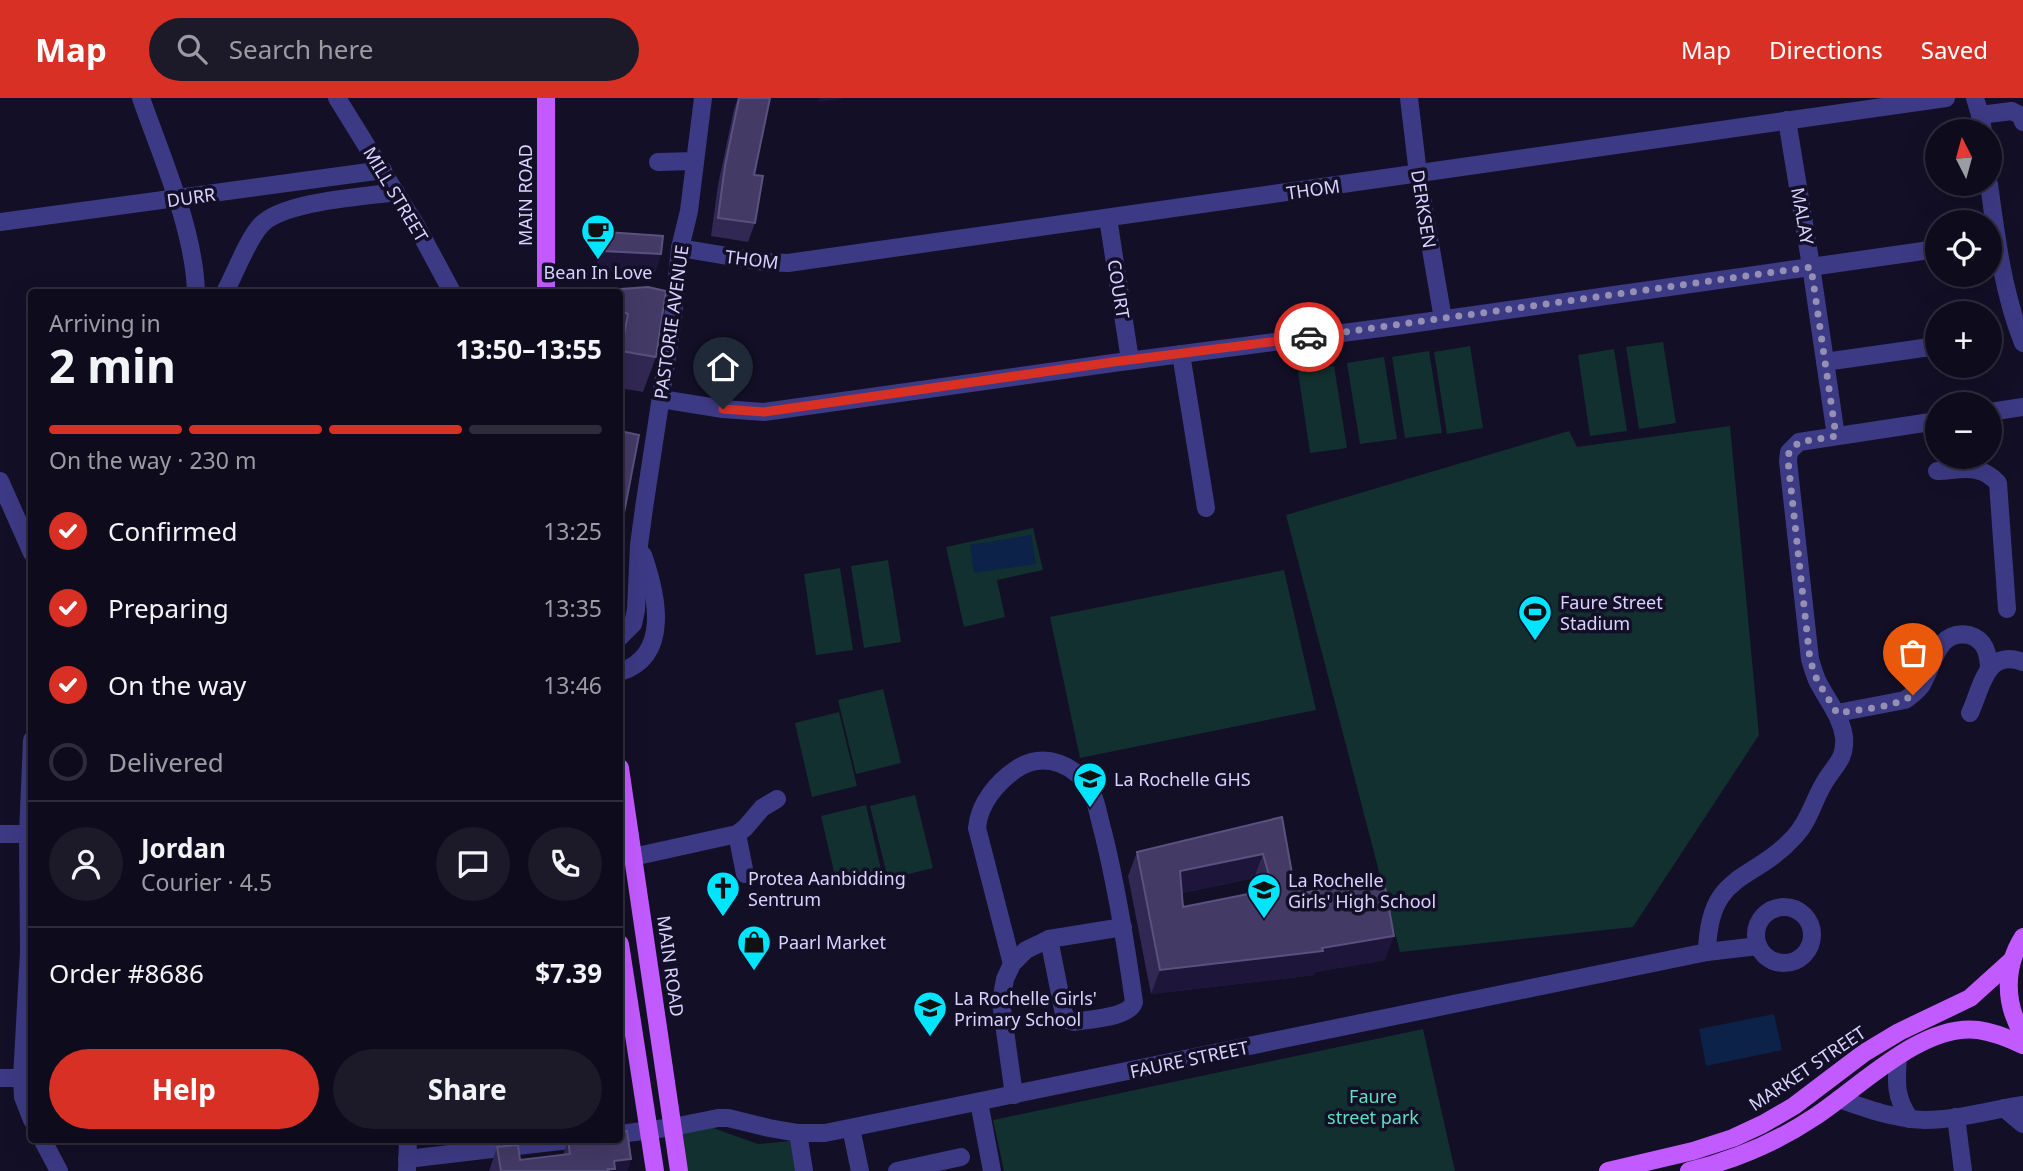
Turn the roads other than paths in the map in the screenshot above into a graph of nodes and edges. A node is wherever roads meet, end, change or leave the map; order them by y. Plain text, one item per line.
1 (141, 98) edge
2 (337, 98) edge
3 (545, 98) edge
4 (703, 98) edge
5 (1409, 98) edge
6 (1947, 98) edge
7 (1979, 115) edge
8 (1787, 120) junction
9 (2023, 122) edge
10 (658, 162) dead end
11 (695, 162) junction
12 (383, 170) junction
13 (1418, 174) junction
14 (396, 192) junction
15 (177, 199) junction
16 (1108, 218) junction
17 (0, 222) edge
18 (680, 248) junction
19 (1925, 251) edge
20 (1811, 267) junction
21 (2002, 273) edge
22 (196, 289) edge
23 (227, 289) edge
24 (450, 289) edge
25 (546, 289) edge
26 (1443, 319) junction
27 (2023, 343) edge
28 (1925, 348) edge
29 (1181, 354) junction
30 (1130, 360) junction
31 (1825, 362) junction
32 (661, 399) junction
33 (2023, 407) edge
34 (2002, 410) edge
35 (1925, 423) edge
36 (1836, 436) junction
37 (1937, 471) dead end
38 (0, 481) edge
39 (1206, 508) dead end
40 (28, 544) edge
41 (639, 545) junction
42 (2007, 609) dead end
43 (623, 634) edge
44 (1979, 640) junction
45 (2023, 662) edge
46 (1989, 670) junction
47 (623, 671) edge
48 (1837, 713) junction
49 (1970, 713) dead end
50 (777, 799) dead end
51 (624, 824) edge
52 (0, 834) edge
53 (28, 834) edge
54 (737, 834) junction
55 (633, 857) junction
56 (745, 874) dead end
57 (1123, 927) junction
58 (2023, 937) edge
59 (1049, 939) junction
60 (1758, 946) dead end
61 (1707, 952) junction
62 (2011, 961) junction
63 (623, 963) edge
64 (1012, 964) junction
65 (28, 970) edge
66 (2023, 1034) edge
67 (2023, 1045) edge
68 (1898, 1057) junction
69 (22, 1078) junction
70 (0, 1079) edge
71 (1014, 1095) junction
72 (1839, 1099) junction
73 (979, 1102) junction
74 (2023, 1105) edge
75 (2004, 1108) junction
76 (28, 1110) edge
77 (1956, 1117) junction
78 (1910, 1119) junction
79 (2023, 1124) edge
80 (673, 1127) junction
81 (851, 1128) junction
82 (649, 1131) junction
83 (798, 1133) junction
84 (623, 1135) edge
85 (44, 1143) edge
86 (408, 1143) edge
87 (556, 1143) edge
88 (961, 1157) dead end
89 (449, 1163) edge
90 (407, 1165) edge
91 (1700, 1170) edge
92 (59, 1171) edge
93 (655, 1171) edge
94 (679, 1171) edge
95 (804, 1171) edge
96 (860, 1171) edge
97 (897, 1171) edge
98 (992, 1171) edge
99 (1608, 1171) edge
100 (1963, 1171) edge

1 - 15 street
2 - 12 street, MILL STREET
3 - 25 main road, MAIN ROAD
4 - 11 street, PASTORIE AVENUE
5 - 13 street, DERKSEN
6 - 8 street, THOM
7 - 9 street
8 - 13 street, THOM
8 - 20 street, MALAY
10 - 11 street
11 - 18 street, PASTORIE AVENUE
12 - 14 street, MILL STREET
12 - 15 street, DURR
13 - 16 street, THOM
13 - 26 street, DERKSEN
14 - 23 street
14 - 24 street, MILL STREET
15 - 17 street, DURR
15 - 22 street
16 - 18 street, THOM
16 - 30 street, COURT
18 - 32 street, PASTORIE AVENUE
19 - 20 street
20 - 26 street
20 - 31 street, MALAY
21 - 27 street
26 - 29 street
28 - 31 street
29 - 30 street
29 - 39 street
30 - 32 street
31 - 36 street, MALAY
32 - 41 street, PASTORIE AVENUE
33 - 34 street
35 - 36 street
36 - 48 street
37 - 42 street
38 - 40 street
41 - 43 street, PASTORIE AVENUE
41 - 47 street, PASTORIE AVENUE
44 - 45 street
44 - 46 street
44 - 48 street
45 - 46 street
46 - 49 street
48 - 61 street
50 - 54 street
51 - 55 main road, MAIN ROAD
52 - 53 street
54 - 55 street
54 - 56 street
55 - 80 main road, MAIN ROAD
57 - 59 street
57 - 59 street
57 - 64 street
58 - 62 main road
59 - 64 street
60 - 61 street, FAURE STREET
61 - 71 street, FAURE STREET
62 - 66 main road
62 - 99 main road, MARKET STREET
63 - 82 main road
64 - 71 street
65 - 69 street
67 - 68 main road
68 - 72 main road
68 - 78 street
69 - 70 street
69 - 76 street
71 - 73 street, FAURE STREET
72 - 78 street
72 - 91 main road
73 - 81 street, FAURE STREET
73 - 98 street
74 - 75 street
75 - 77 street
75 - 79 street
77 - 78 street
77 - 100 street
80 - 82 street, FAURE STREET
80 - 83 street, FAURE STREET
80 - 94 main road, MAIN ROAD
81 - 83 street, FAURE STREET
81 - 96 street
82 - 84 street, FAURE STREET
82 - 93 main road
83 - 95 street
85 - 92 street
86 - 90 street
87 - 89 street
88 - 97 street
89 - 90 street

